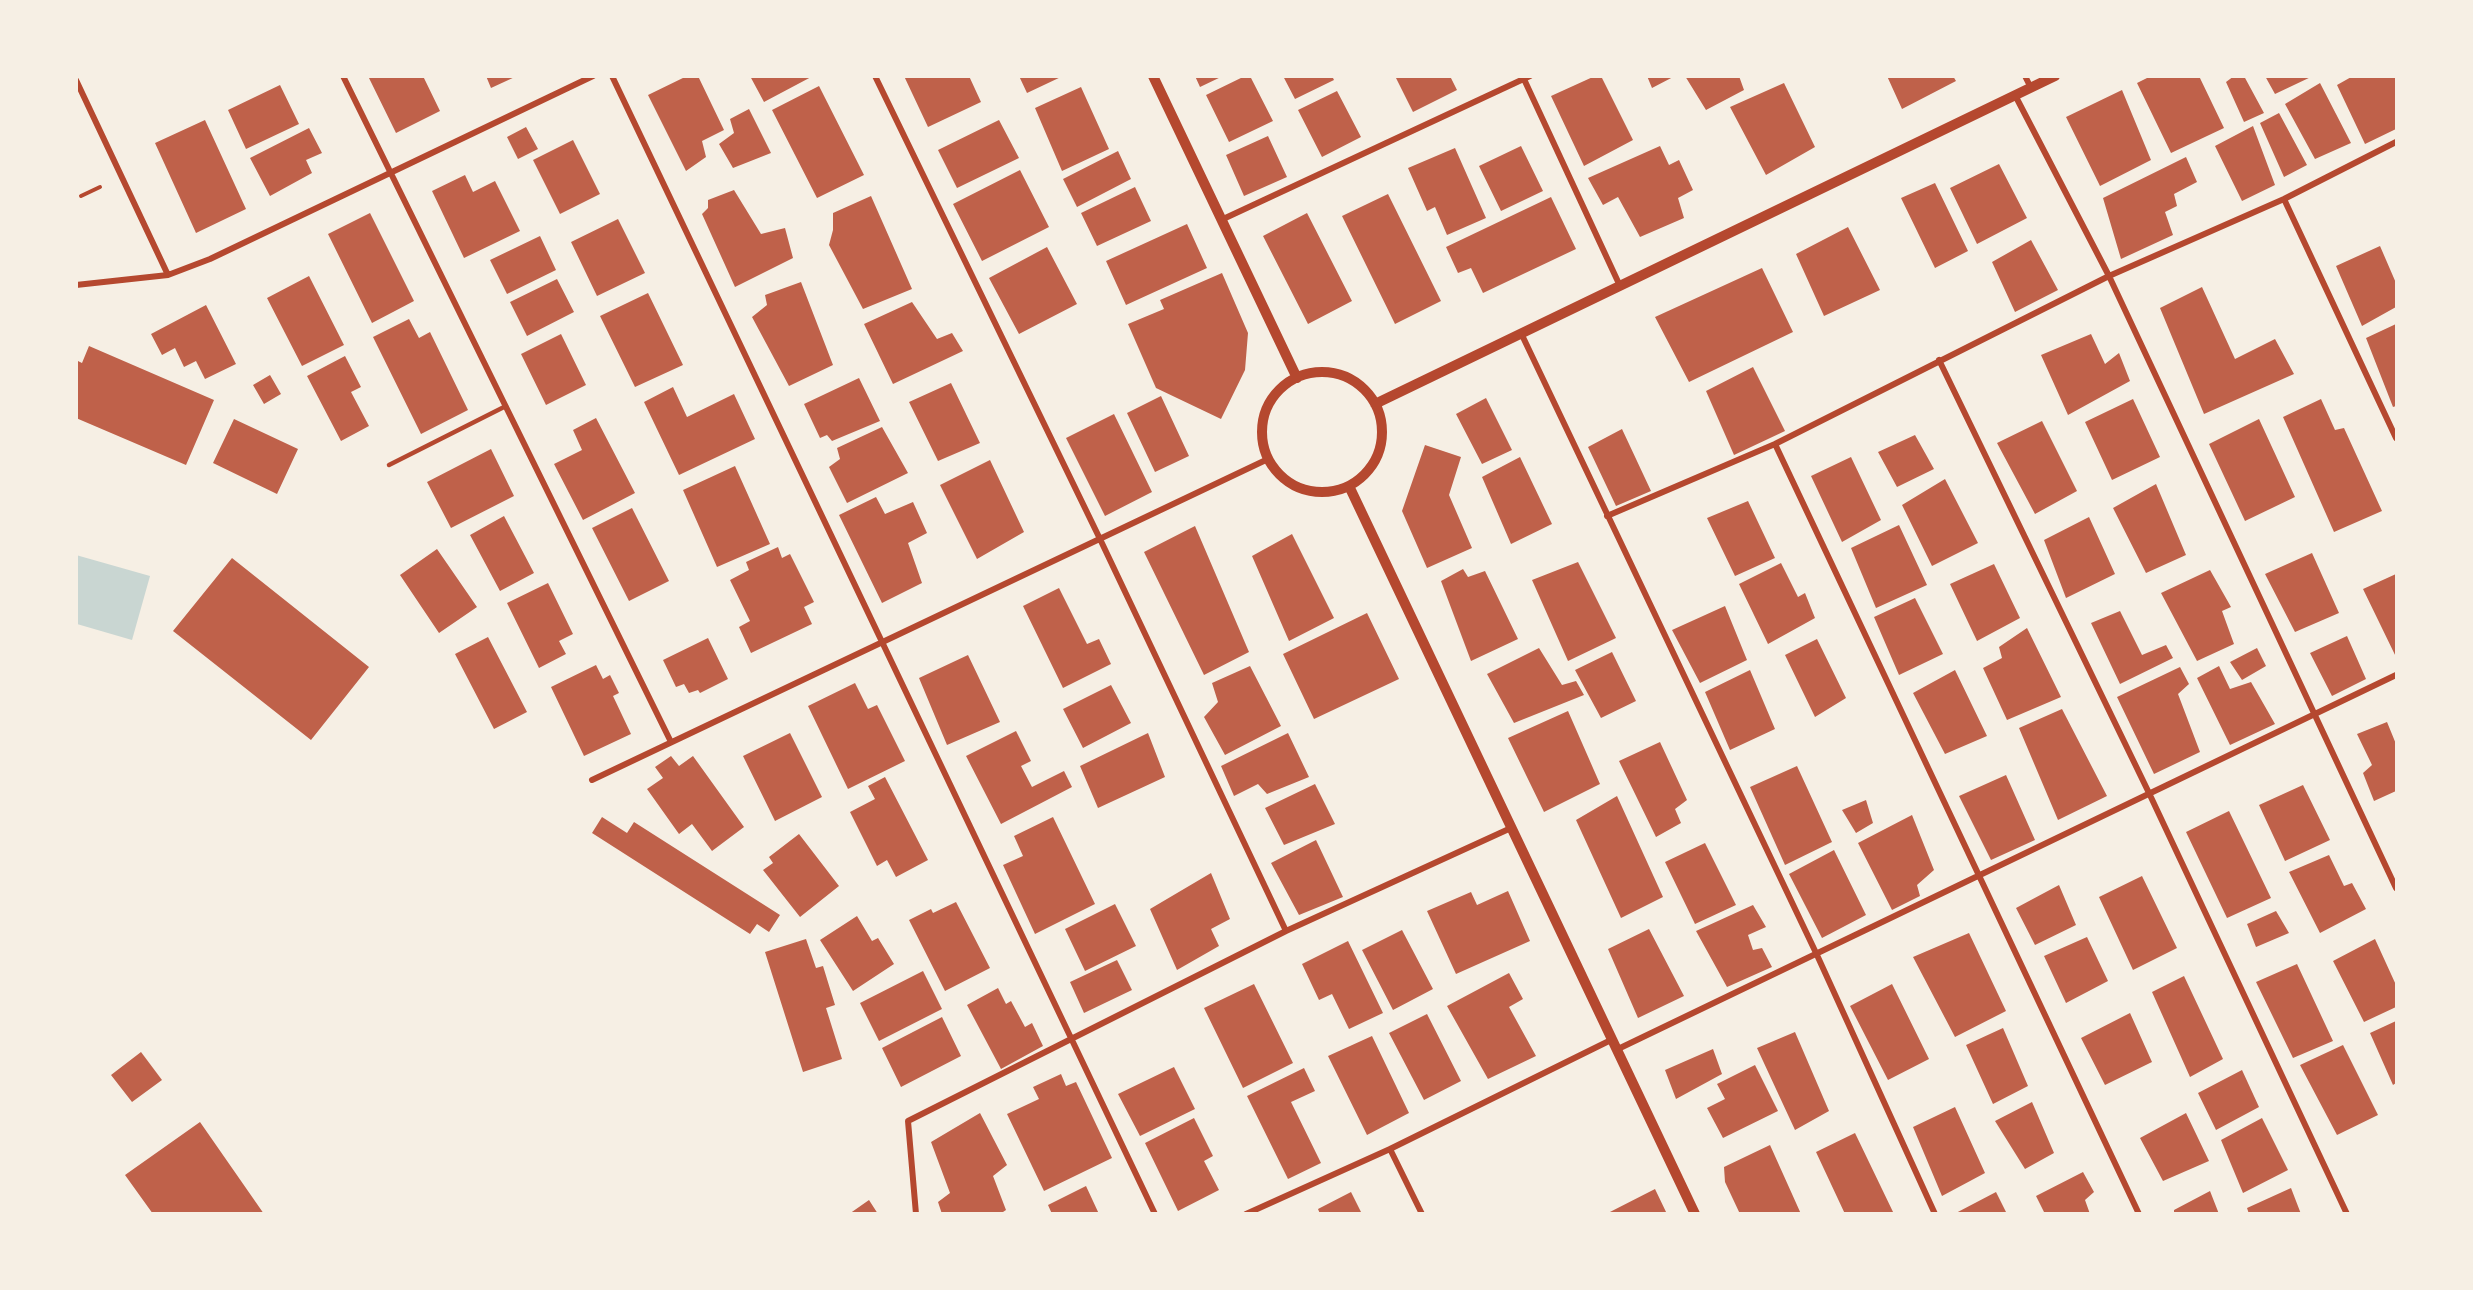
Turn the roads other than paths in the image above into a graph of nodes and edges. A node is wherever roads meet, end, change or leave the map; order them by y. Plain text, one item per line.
1 (343, 76) edge
2 (593, 76) edge
3 (612, 76) edge
4 (875, 76) edge
5 (1153, 76) edge
6 (2025, 76) edge
7 (2055, 76) edge
8 (1526, 77) edge
9 (76, 80) edge
10 (2031, 88) junction
11 (2016, 97) junction
12 (2397, 142) edge
13 (391, 173) junction
14 (2284, 199) junction
15 (1221, 220) junction
16 (168, 275) junction
17 (2109, 276) junction
18 (76, 285) edge
19 (1620, 286) junction
20 (1521, 333) junction
21 (1939, 360) junction
22 (1297, 378) junction
23 (1374, 404) junction
24 (506, 406) junction
25 (2397, 438) edge
26 (1775, 444) junction
27 (1268, 459) junction
28 (389, 465) dead end
29 (1349, 486) junction
30 (1606, 516) junction
31 (1100, 539) junction
32 (881, 643) junction
33 (2397, 675) edge
34 (2314, 715) junction
35 (671, 742) junction
36 (592, 780) dead end
37 (2149, 793) junction
38 (1511, 828) junction
39 (1981, 876) junction
40 (2397, 888) edge
41 (1287, 931) junction
42 (1817, 955) junction
43 (1072, 1037) junction
44 (1616, 1044) junction
45 (1390, 1149) junction
46 (916, 1214) edge
47 (1155, 1214) edge
48 (1246, 1214) edge
49 (1422, 1214) edge
50 (1695, 1214) edge
51 (1935, 1214) edge
52 (2139, 1214) edge
53 (2347, 1214) edge

1 - 13 street
2 - 13 street
3 - 32 street
4 - 31 street
5 - 15 street
6 - 10 street
7 - 10 street
8 - 15 street
8 - 19 street
9 - 16 street
10 - 11 street
11 - 17 street
11 - 19 street
12 - 14 street
13 - 16 street
13 - 24 street
14 - 17 street
14 - 25 street
15 - 22 street
16 - 18 street
17 - 21 street
17 - 34 street
19 - 20 street
20 - 23 street
20 - 30 street
21 - 26 street
21 - 37 street
22 - 23 street
22 - 27 street
23 - 29 street
24 - 28 lane
24 - 35 street
26 - 30 street
26 - 39 street
27 - 29 street
27 - 31 street
29 - 38 street
30 - 42 street
31 - 32 street
31 - 41 street
32 - 35 street
32 - 43 street
33 - 34 street
34 - 37 street
34 - 40 street
35 - 36 street
37 - 39 street
37 - 53 street
38 - 41 street
38 - 44 street
39 - 42 street
39 - 52 street
41 - 43 street
42 - 44 street
42 - 51 street
43 - 46 street
43 - 47 street
44 - 45 street
44 - 50 street
45 - 48 street
45 - 49 street

